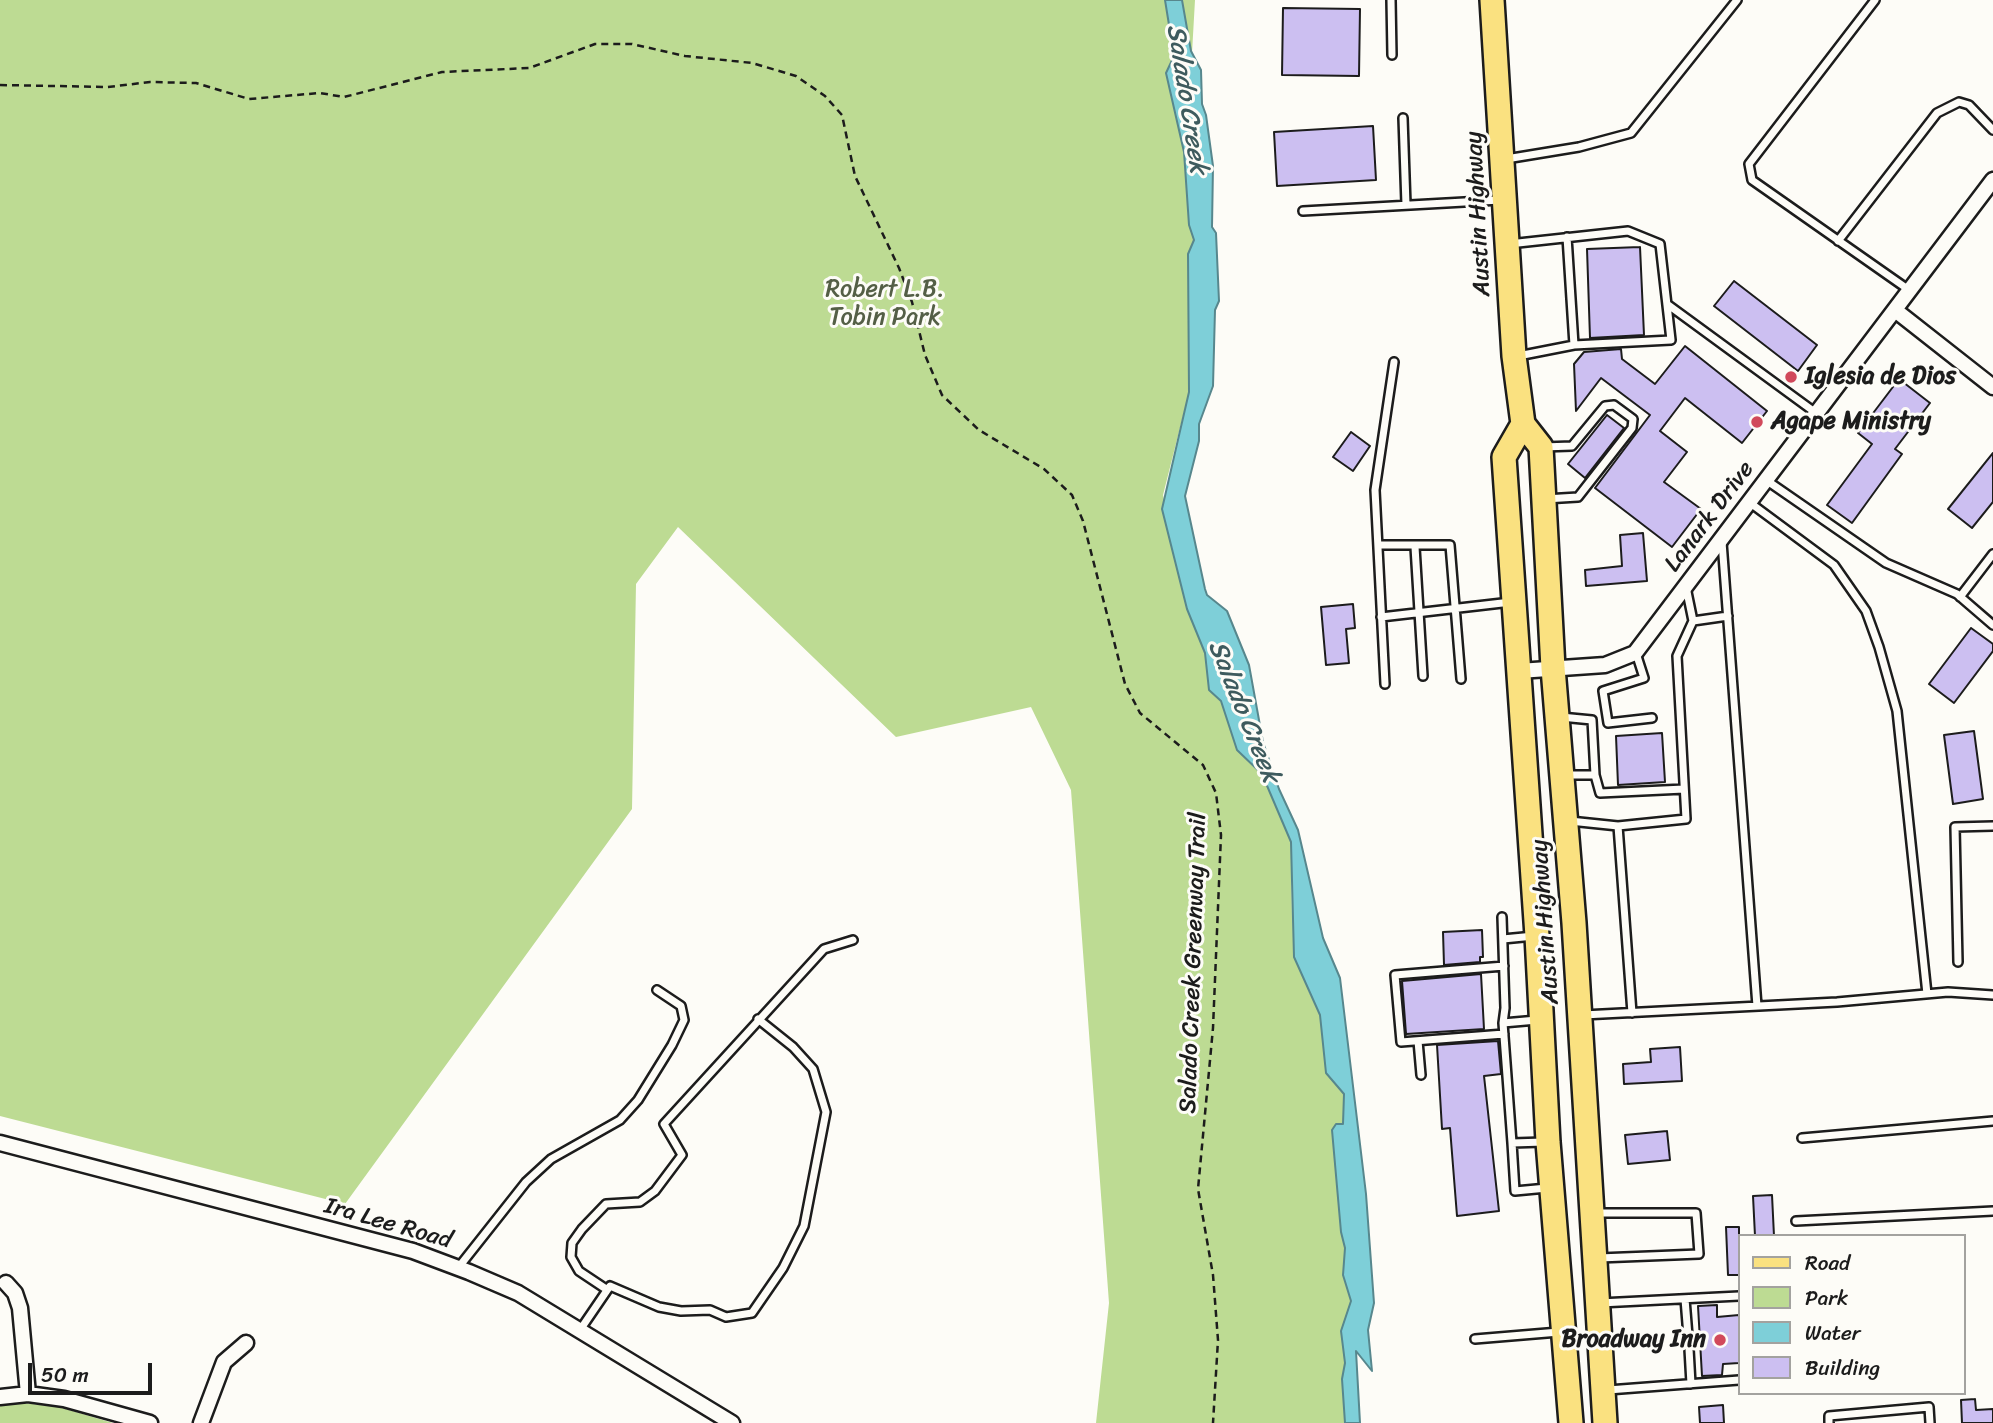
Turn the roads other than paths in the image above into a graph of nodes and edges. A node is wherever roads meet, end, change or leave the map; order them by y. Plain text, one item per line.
1 (1391, 0) edge
2 (1492, 0) edge
3 (1737, 0) edge
4 (1875, 0) edge
5 (1392, 55) dead end
6 (1403, 118) dead end
7 (1993, 130) edge
8 (1502, 159) junction
9 (1993, 180) edge
10 (1504, 200) junction
11 (1406, 205) junction
12 (1303, 211) dead end
13 (1567, 237) junction
14 (1838, 241) junction
15 (1507, 244) junction
16 (1909, 291) junction
17 (1667, 304) junction
18 (1895, 310) junction
19 (1574, 345) junction
20 (1514, 356) junction
21 (1394, 362) dead end
22 (1993, 387) edge
23 (1816, 414) junction
24 (1523, 424) junction
25 (1541, 447) junction
26 (1766, 480) junction
27 (1545, 499) junction
28 (1749, 502) junction
29 (1722, 538) junction
30 (1378, 545) junction
31 (1415, 547) junction
32 (1993, 554) edge
33 (1686, 586) junction
34 (1961, 597) junction
35 (1515, 601) junction
36 (1455, 608) junction
37 (1418, 613) junction
38 (1728, 616) junction
39 (1381, 617) junction
40 (1693, 621) junction
41 (1993, 625) edge
42 (1635, 653) junction
43 (1553, 668) junction
44 (1519, 671) junction
45 (1423, 676) dead end
46 (1461, 679) dead end
47 (1385, 684) dead end
48 (1558, 717) junction
49 (1652, 718) dead end
50 (1562, 775) junction
51 (1595, 775) junction
52 (1684, 789) junction
53 (1566, 820) junction
54 (1618, 826) junction
55 (1993, 826) edge
56 (1502, 917) dead end
57 (1537, 936) junction
58 (1503, 939) junction
59 (853, 940) dead end
60 (1958, 962) dead end
61 (1504, 966) junction
62 (657, 990) dead end
63 (1927, 994) junction
64 (1993, 995) edge
65 (1757, 1006) junction
66 (1632, 1013) junction
67 (1578, 1015) junction
68 (758, 1018) junction
69 (1542, 1020) junction
70 (1503, 1023) junction
71 (1504, 1034) junction
72 (1418, 1041) junction
73 (1421, 1075) dead end
74 (1993, 1121) edge
75 (1802, 1138) dead end
76 (1548, 1142) junction
77 (0, 1143) edge
78 (1512, 1143) junction
79 (1552, 1188) junction
80 (1993, 1211) edge
81 (1592, 1213) junction
82 (1796, 1220) dead end
83 (1594, 1258) junction
84 (458, 1268) junction
85 (6, 1283) dead end
86 (606, 1289) junction
87 (1738, 1296) edge
88 (1685, 1299) junction
89 (1596, 1303) junction
90 (580, 1331) junction
91 (1563, 1332) junction
92 (1688, 1336) dead end
93 (1475, 1339) dead end
94 (246, 1343) dead end
95 (1689, 1349) dead end
96 (1738, 1380) edge
97 (1691, 1384) junction
98 (1604, 1391) junction
99 (28, 1394) junction
100 (0, 1397) edge
101 (150, 1423) edge
102 (201, 1423) edge
103 (732, 1423) edge
104 (1571, 1423) edge
105 (1605, 1423) edge
106 (1829, 1423) edge
107 (1930, 1423) edge

1 - 5 lane
2 - 8 main road, Austin Highway
3 - 8 lane
4 - 14 lane
6 - 11 lane
7 - 14 lane
8 - 10 main road, Austin Highway
9 - 16 street, Lanark Drive
10 - 11 lane
10 - 15 main road, Austin Highway
11 - 12 lane
13 - 15 lane
13 - 17 lane
13 - 19 lane
14 - 16 lane
15 - 20 main road, Austin Highway
16 - 18 street, Lanark Drive
17 - 19 lane
17 - 23 lane
18 - 22 street
18 - 23 street, Lanark Drive
19 - 20 lane
20 - 24 main road, Austin Highway
21 - 30 lane
23 - 26 street, Lanark Drive
24 - 25 main road
24 - 35 main road, Austin Highway
25 - 27 main road, Austin Highway
25 - 27 lane
26 - 28 street, Lanark Drive
26 - 34 lane
27 - 43 main road, Austin Highway
28 - 29 street, Lanark Drive
28 - 63 lane
29 - 33 street, Lanark Drive
29 - 38 lane
30 - 31 lane
30 - 39 lane
31 - 36 lane
31 - 37 lane
32 - 34 lane
33 - 40 lane
33 - 42 street, Lanark Drive
34 - 41 lane
35 - 36 lane
35 - 44 main road, Austin Highway
36 - 37 lane
36 - 46 lane
37 - 39 lane
37 - 45 lane
38 - 40 lane
38 - 65 lane
39 - 47 lane
40 - 52 lane
42 - 43 street
42 - 49 lane
43 - 44 street
43 - 48 main road, Austin Highway
44 - 57 main road, Austin Highway
48 - 50 main road, Austin Highway
48 - 51 lane
50 - 51 lane
50 - 53 main road, Austin Highway
51 - 52 lane
52 - 54 lane
53 - 54 lane
53 - 67 main road, Austin Highway
54 - 66 lane
55 - 60 lane
56 - 58 lane
57 - 58 lane
57 - 69 main road, Austin Highway
58 - 61 lane
59 - 68 lane
61 - 70 lane
61 - 72 lane
62 - 84 lane
63 - 64 lane
63 - 65 lane
65 - 66 lane
66 - 67 lane
67 - 81 main road, Austin Highway
68 - 86 lane
68 - 86 lane
69 - 70 lane
69 - 76 main road, Austin Highway
70 - 71 lane
71 - 72 lane
71 - 78 lane
72 - 73 lane
74 - 75 lane
76 - 78 lane
76 - 79 main road, Austin Highway
77 - 84 street, Ira Lee Road
78 - 79 lane
79 - 91 main road, Austin Highway
80 - 82 lane
81 - 83 main road, Austin Highway
81 - 83 lane
83 - 89 main road, Austin Highway
84 - 90 street, Ira Lee Road
85 - 99 street
86 - 90 lane
87 - 88 lane
88 - 89 lane
88 - 92 lane
89 - 98 main road, Austin Highway
90 - 103 street, Ira Lee Road
91 - 93 lane
91 - 104 main road, Austin Highway
94 - 102 street
95 - 97 lane
96 - 97 lane
97 - 98 lane
98 - 105 main road, Austin Highway
99 - 100 street
99 - 101 street
106 - 107 lane

